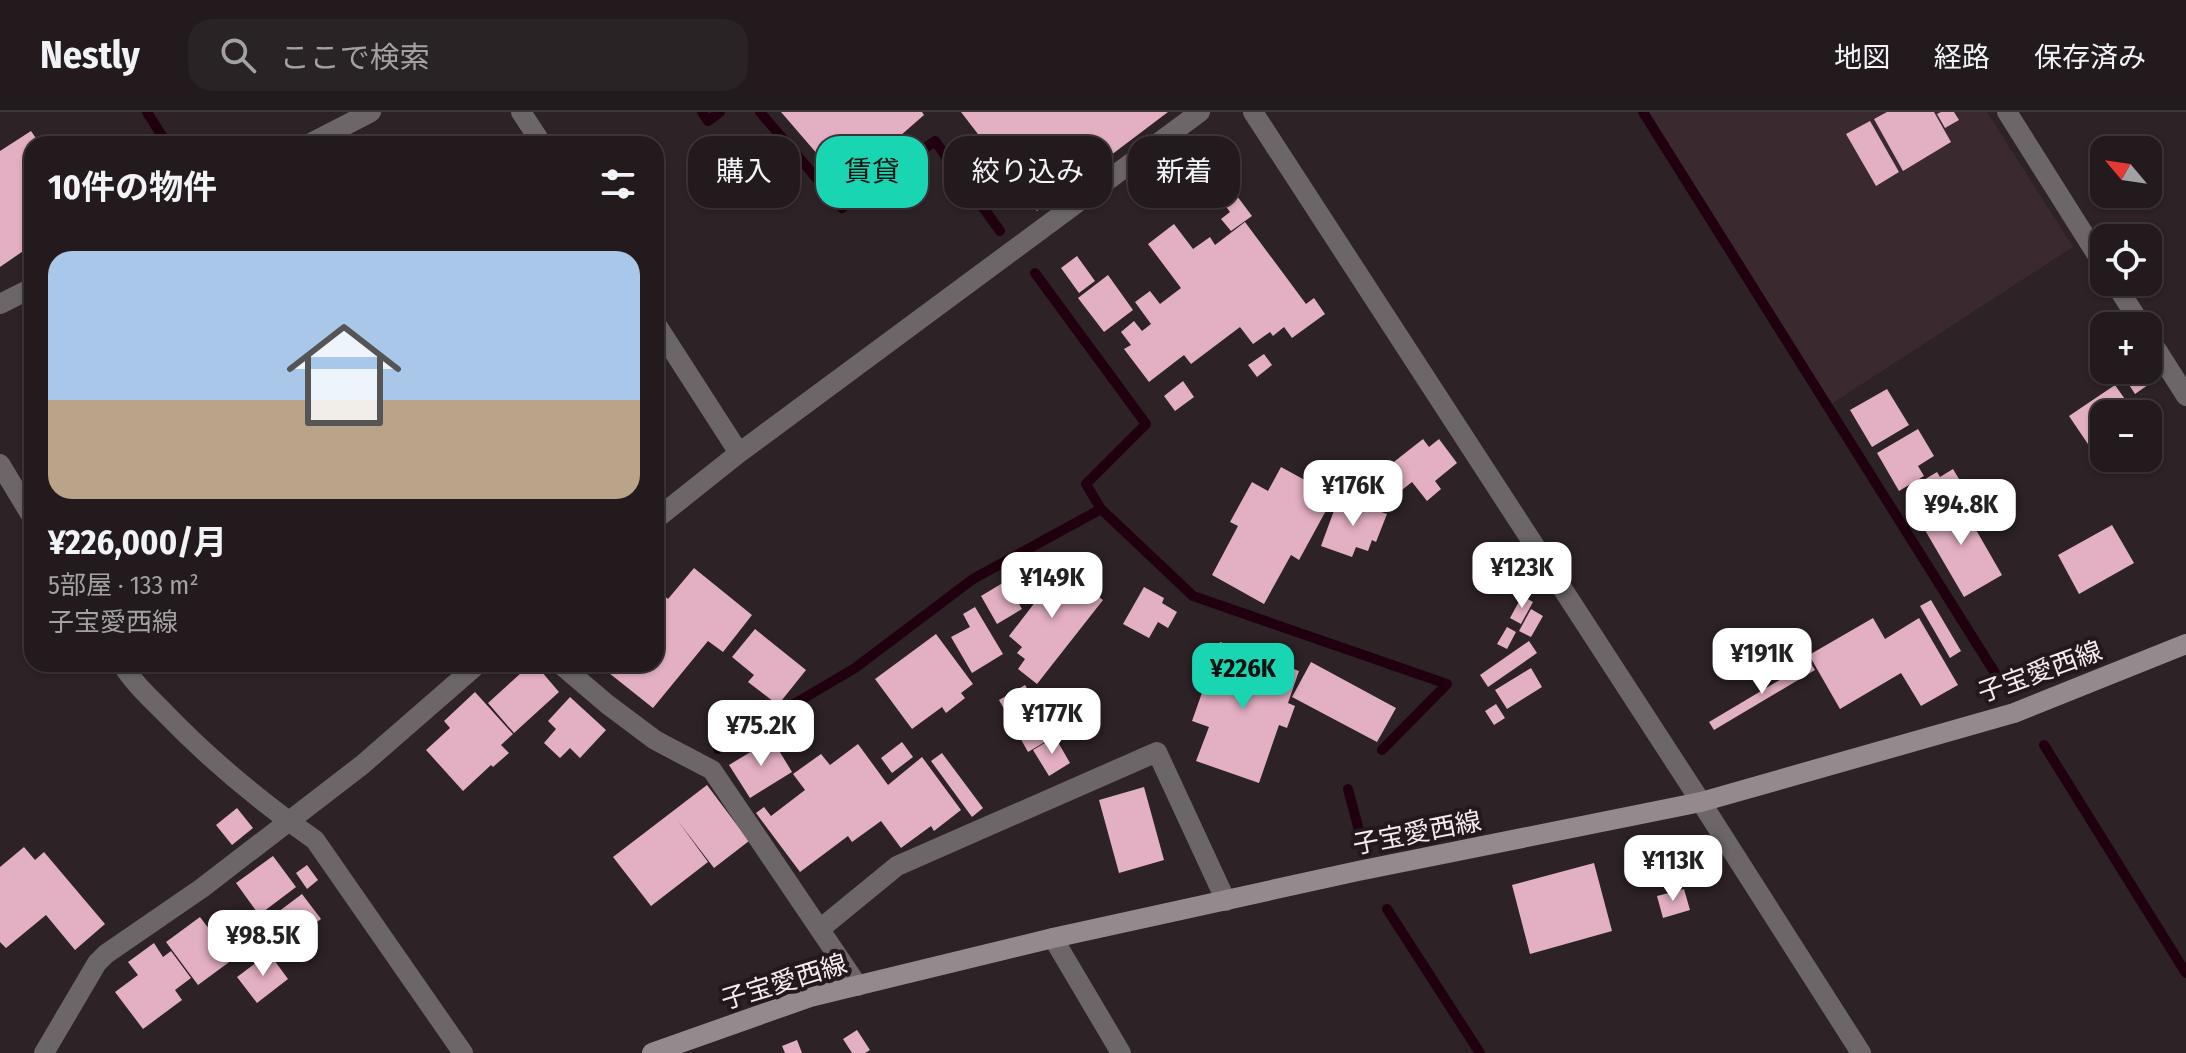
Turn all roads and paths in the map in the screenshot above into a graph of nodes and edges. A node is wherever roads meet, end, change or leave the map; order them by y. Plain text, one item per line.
1 (371, 112) edge
2 (521, 112) edge
3 (1200, 112) edge
4 (1253, 112) edge
5 (2007, 112) edge
6 (324, 136) edge
7 (537, 136) edge
8 (2090, 244) edge
9 (24, 292) edge
10 (0, 304) edge
11 (664, 336) edge
12 (2162, 358) edge
13 (2186, 396) edge
14 (739, 453) junction
15 (0, 464) edge
16 (24, 504) edge
17 (664, 513) edge
18 (2186, 644) edge
19 (127, 672) edge
20 (469, 672) edge
21 (569, 672) edge
22 (1701, 802) junction
23 (288, 821) junction
24 (1226, 901) junction
25 (820, 929) junction
26 (1053, 938) junction
27 (858, 986) junction
28 (44, 1053) edge
29 (463, 1053) edge
30 (652, 1053) edge
31 (1121, 1053) edge
32 (1861, 1053) edge

1 - 6 street
2 - 7 street
3 - 14 street
4 - 22 street
5 - 8 street
9 - 10 street
11 - 14 street
12 - 13 street
14 - 17 street
15 - 16 street
18 - 22 main road, 子宝愛西線
19 - 23 street
20 - 23 street
21 - 25 street
22 - 24 main road, 子宝愛西線
22 - 32 street
23 - 28 street
23 - 29 street
24 - 25 street
24 - 26 main road, 子宝愛西線
25 - 27 street
26 - 27 main road, 子宝愛西線
26 - 31 street
27 - 30 main road, 子宝愛西線

